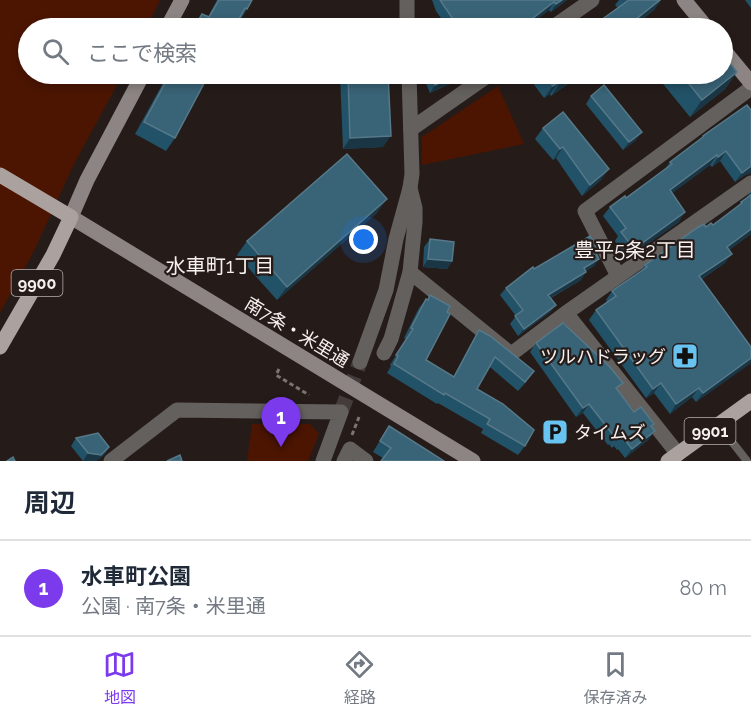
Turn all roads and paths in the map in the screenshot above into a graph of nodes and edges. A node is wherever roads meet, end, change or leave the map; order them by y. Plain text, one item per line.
1 (182, 0) edge
2 (407, 0) edge
3 (592, 0) edge
4 (684, 0) edge
5 (172, 18) edge
6 (407, 18) edge
7 (566, 18) edge
8 (699, 18) edge
9 (733, 60) edge
10 (751, 83) edge
11 (137, 84) edge
12 (409, 84) edge
13 (476, 84) edge
14 (751, 88) edge
15 (411, 129) junction
16 (0, 175) edge
17 (751, 183) edge
18 (410, 188) junction
19 (71, 217) junction
20 (410, 272) junction
21 (618, 276) junction
22 (566, 313) junction
23 (0, 347) edge
24 (384, 353) dead end
25 (360, 362) tunnel mouth
26 (279, 369) dead end
27 (310, 396) dead end
28 (751, 401) edge
29 (359, 417) dead end
30 (718, 424) junction
31 (352, 435) dead end
32 (673, 457) edge
33 (111, 461) edge
34 (323, 461) edge
35 (344, 461) edge
36 (366, 461) edge
37 (473, 461) edge
38 (747, 461) edge

1 - 5 street
2 - 6 street
3 - 7 street
4 - 8 street
9 - 10 street
11 - 19 street
12 - 15 street
13 - 15 street
14 - 21 street
15 - 18 street
16 - 19 main road
17 - 21 street
18 - 20 street
18 - 25 street
19 - 23 main road, 9900
19 - 37 street, 南7条・米里通
20 - 22 street
20 - 24 street
21 - 22 street
22 - 32 street
26 - 27 path
28 - 30 main road, 9901
29 - 31 path
30 - 32 main road, 9901
30 - 38 lane
33 - 34 street
35 - 36 street

